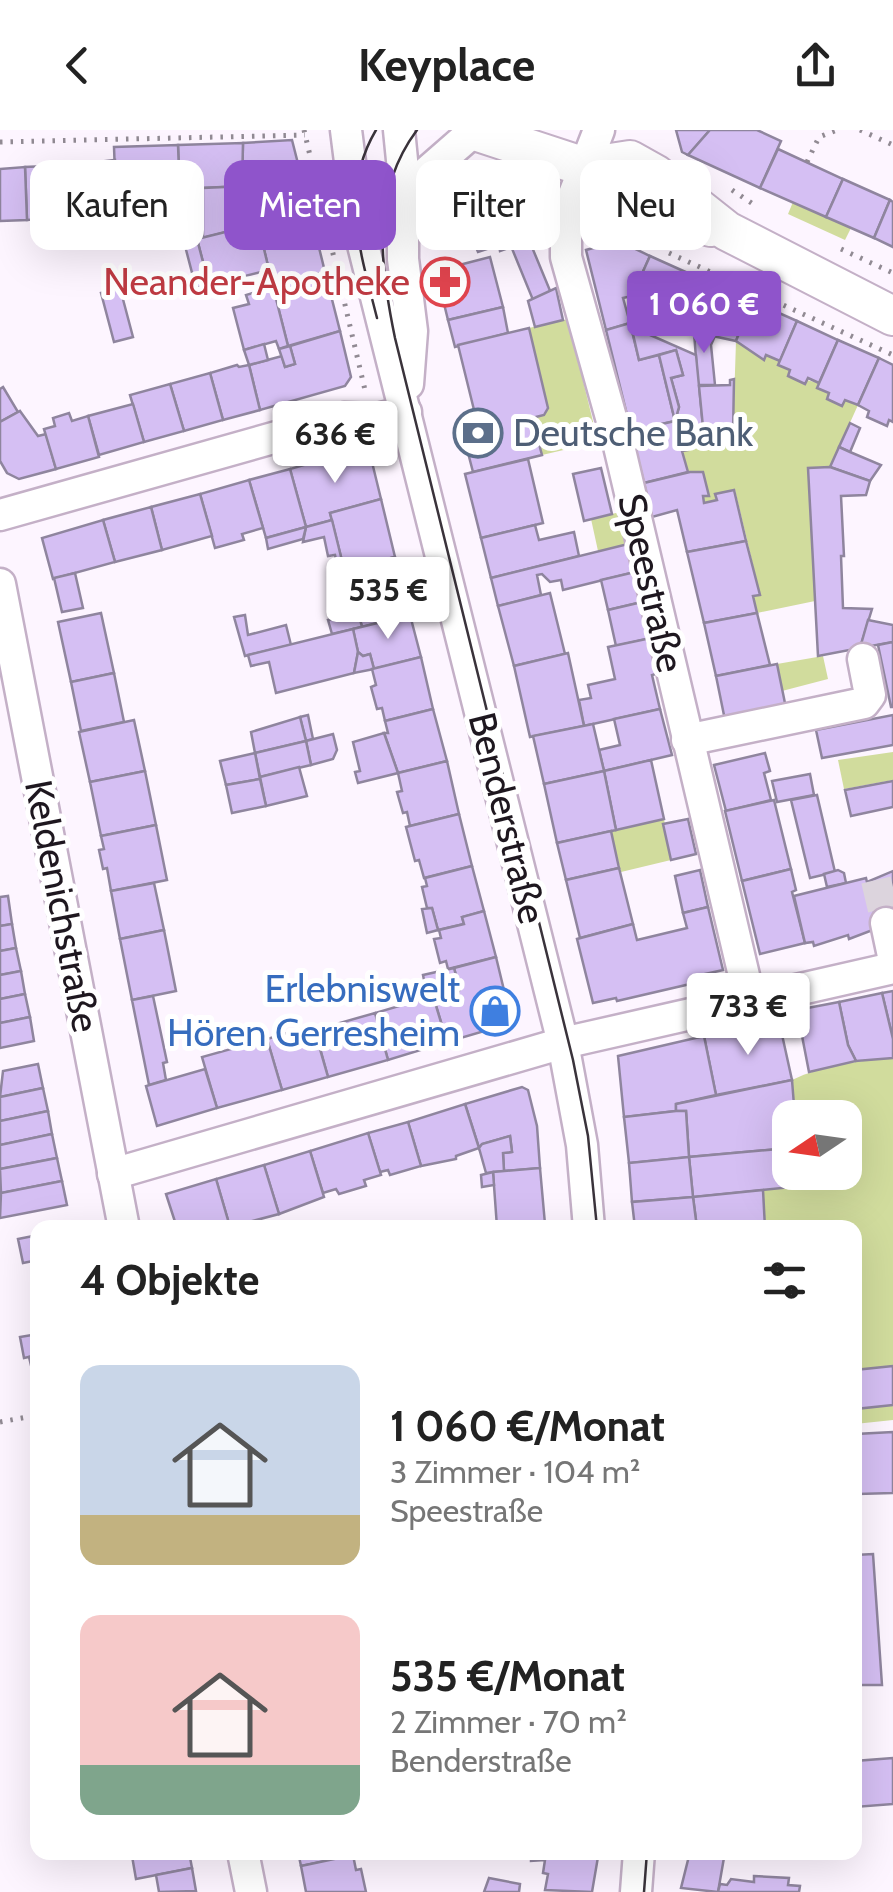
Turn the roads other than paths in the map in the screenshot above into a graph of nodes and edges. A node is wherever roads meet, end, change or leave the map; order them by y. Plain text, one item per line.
1 (346, 130) edge
2 (399, 130) edge
3 (473, 130) edge
4 (599, 130) edge
5 (588, 160) edge
6 (580, 165) edge
7 (580, 180) edge
8 (405, 211) junction
9 (711, 227) edge
10 (893, 316) edge
11 (392, 415) junction
12 (1, 510) edge
13 (0, 584) edge
14 (864, 659) dead end
15 (757, 745) dead end
16 (690, 749) junction
17 (886, 923) dead end
18 (893, 956) edge
19 (893, 968) edge
20 (750, 1001) junction
21 (563, 1043) junction
22 (113, 1174) junction
23 (122, 1220) edge
24 (589, 1220) edge
25 (245, 1860) edge
26 (638, 1860) edge
27 (251, 1892) edge
28 (636, 1892) edge

1 - 11 street, Benderstraße
2 - 8 street, Benderstraße
3 - 6 main road
3 - 8 street
4 - 5 street, Speestraße
7 - 16 street, Speestraße
8 - 11 street, Benderstraße
9 - 10 main road
11 - 12 street
11 - 21 street, Benderstraße
13 - 22 street, Keldenichstraße
14 - 16 street
15 - 16 street
16 - 20 street, Speestraße
17 - 18 street
19 - 20 street
20 - 21 street
21 - 22 street
21 - 24 street, Benderstraße
22 - 23 street, Keldenichstraße
25 - 27 street
26 - 28 street

